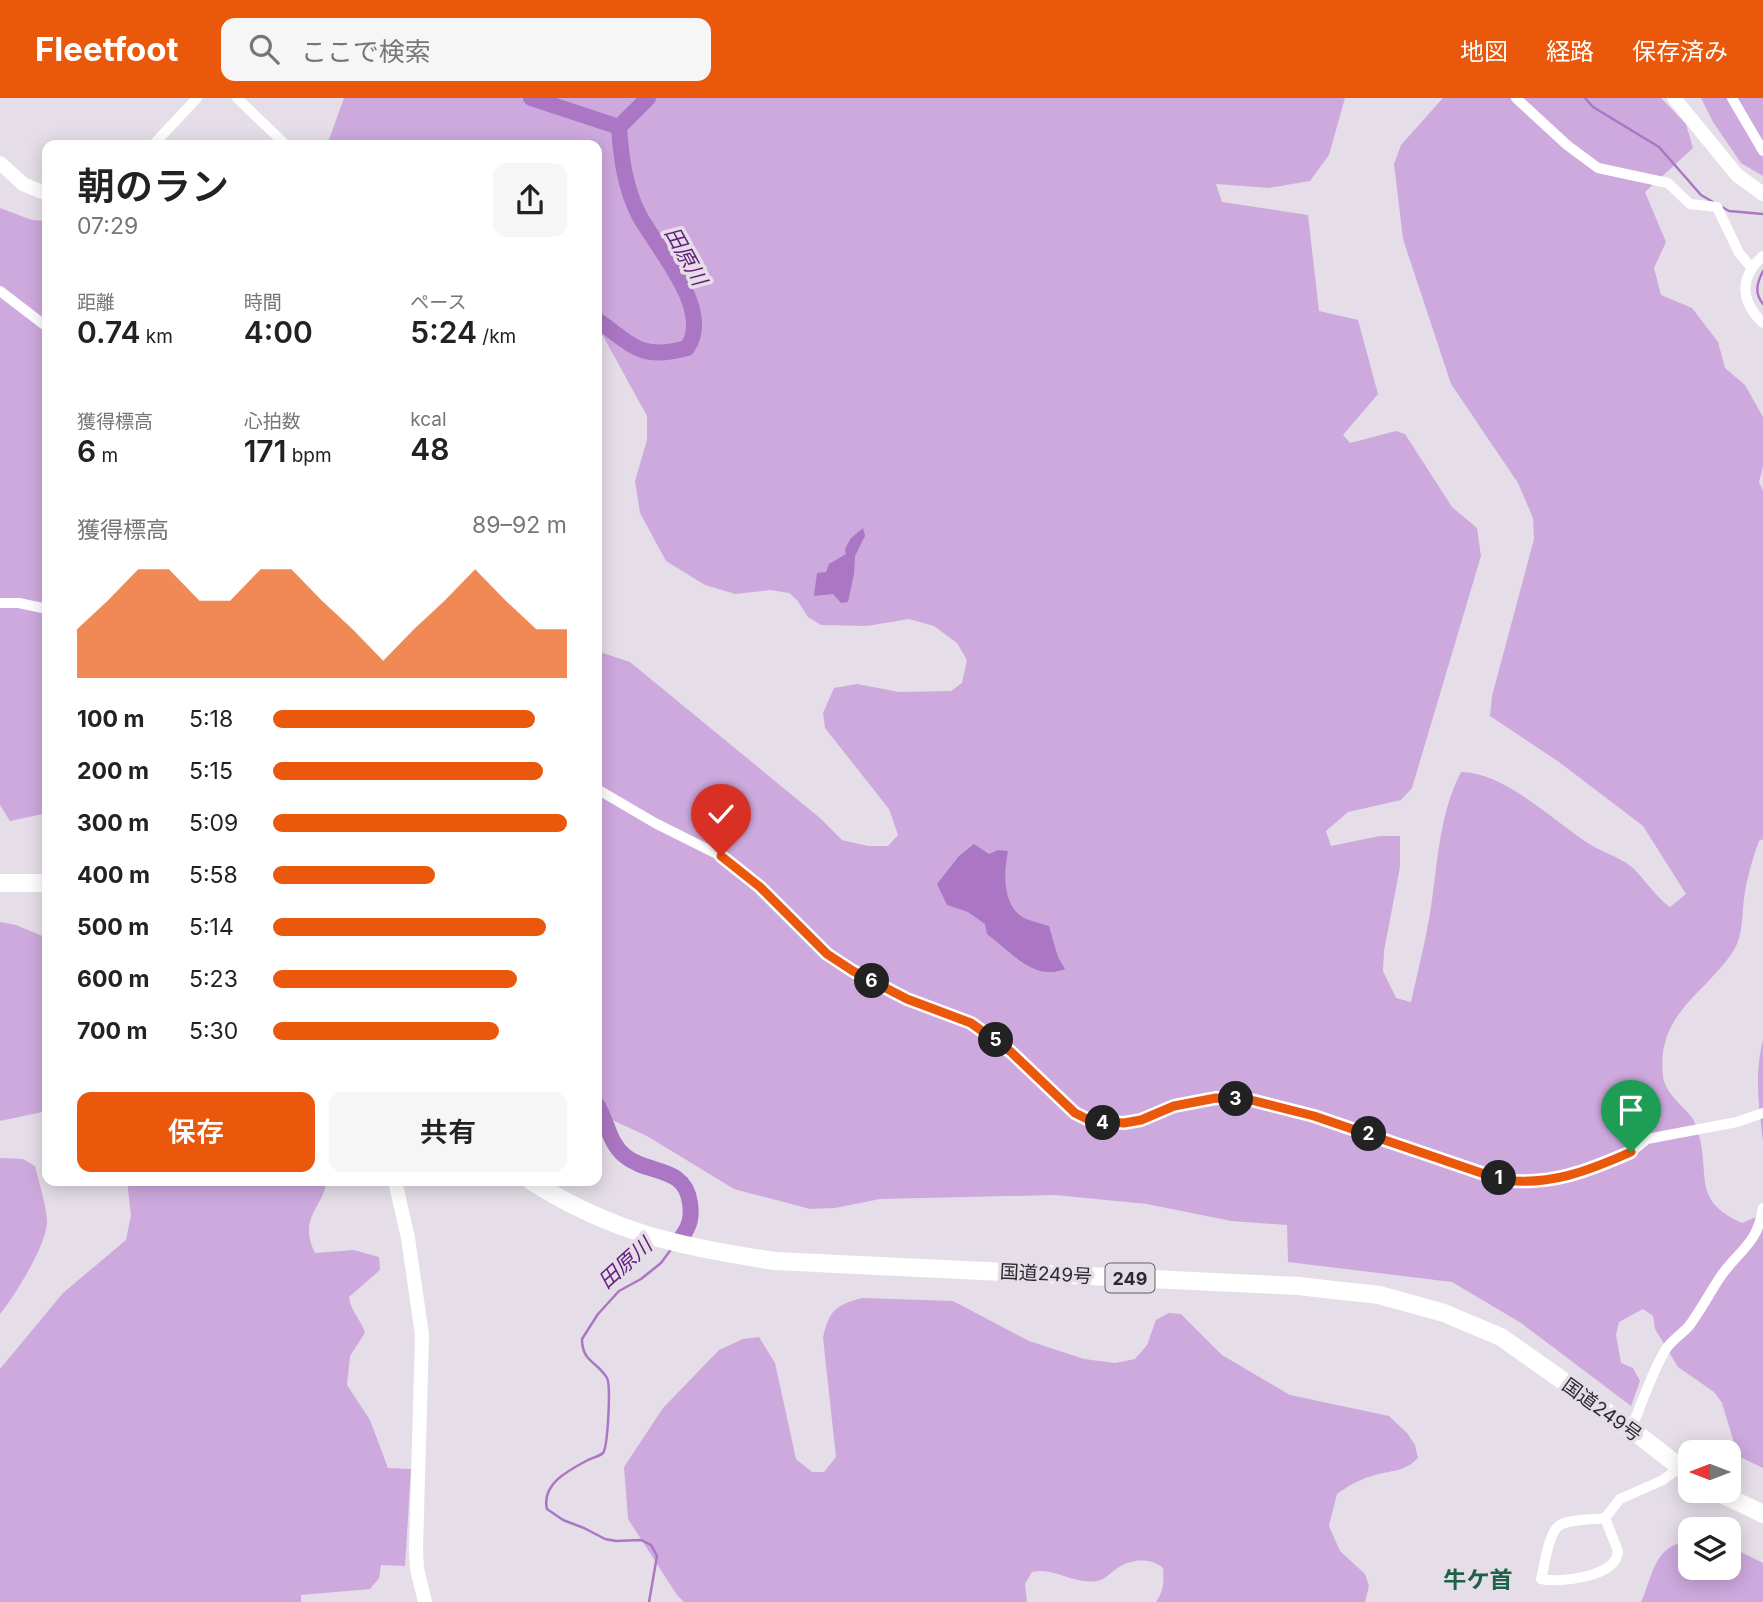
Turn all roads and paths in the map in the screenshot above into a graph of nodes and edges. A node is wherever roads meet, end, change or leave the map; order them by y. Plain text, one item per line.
1 (197, 98) edge
2 (237, 98) edge
3 (1517, 98) edge
4 (1674, 98) edge
5 (1732, 98) edge
6 (158, 140) edge
7 (281, 140) edge
8 (1763, 151) edge
9 (0, 163) edge
10 (42, 192) edge
11 (1763, 194) edge
12 (1763, 256) edge
13 (1751, 267) junction
14 (0, 292) edge
15 (42, 323) edge
16 (1763, 323) edge
17 (0, 603) edge
18 (42, 608) edge
19 (602, 792) edge
20 (0, 883) edge
21 (42, 883) edge
22 (1763, 1113) edge
23 (396, 1186) edge
24 (540, 1186) edge
25 (1763, 1208) edge
26 (1631, 1429) junction
27 (1678, 1466) edge
28 (1678, 1475) edge
29 (1740, 1503) edge
30 (1763, 1514) edge
31 (1605, 1518) junction
32 (425, 1602) edge

1 - 6 street
2 - 7 street
3 - 13 street
4 - 11 street
5 - 8 street
9 - 10 street
12 - 13 street
13 - 16 street
14 - 15 street
17 - 18 street
19 - 22 street
20 - 21 highway
23 - 32 street
24 - 26 highway, 国道249号 / 249
25 - 26 street
26 - 27 highway, 国道249号 / 249
28 - 31 street
29 - 30 highway
31 - 31 street

